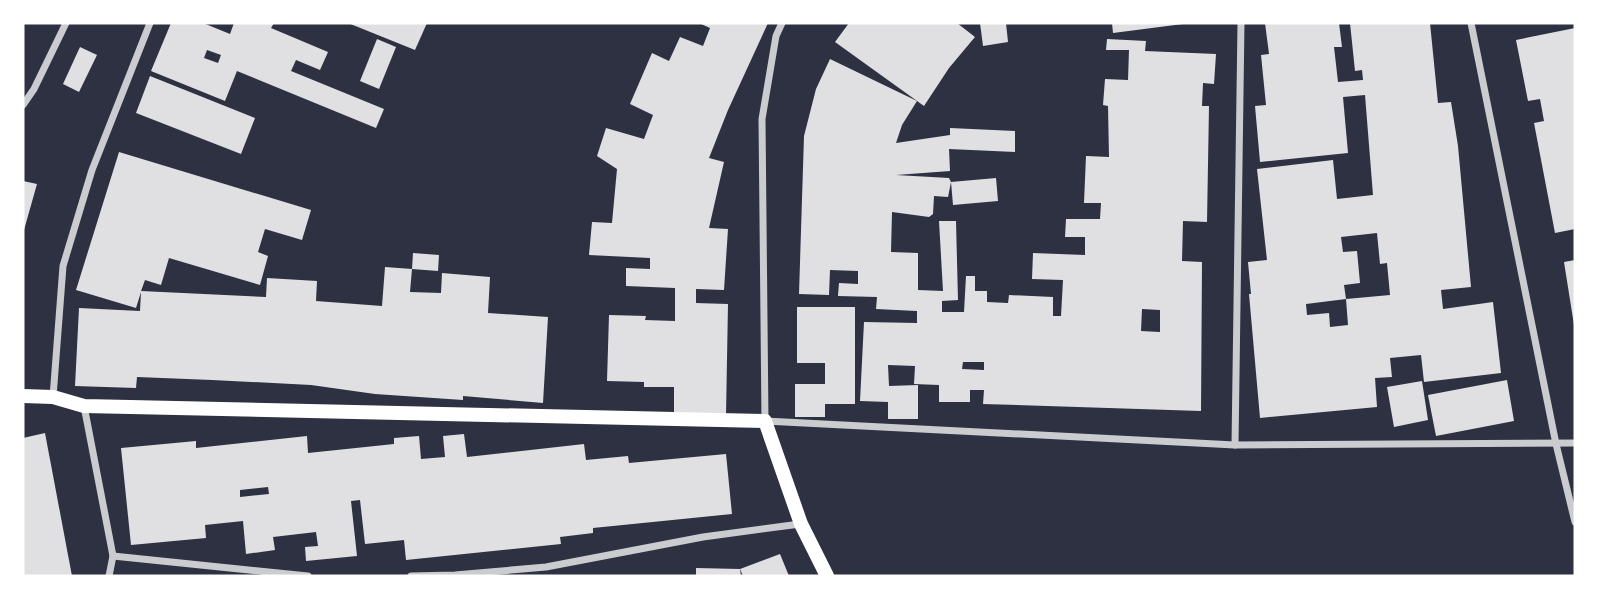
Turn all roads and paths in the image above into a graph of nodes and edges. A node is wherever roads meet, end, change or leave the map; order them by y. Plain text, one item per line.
1 (66, 23) edge
2 (150, 23) edge
3 (782, 23) edge
4 (1241, 23) edge
5 (1471, 23) edge
6 (23, 106) edge
7 (23, 396) edge
8 (53, 397) junction
9 (83, 406) junction
10 (765, 421) junction
11 (1575, 443) edge
12 (1556, 444) junction
13 (1235, 445) junction
14 (1575, 522) edge
15 (801, 524) junction
16 (113, 556) junction
17 (109, 576) edge
18 (308, 576) edge
19 (411, 576) edge
20 (827, 576) edge

1 - 6 street
2 - 8 street
3 - 10 street
4 - 13 street
5 - 12 street
7 - 8 main road
8 - 9 main road
9 - 10 main road
9 - 16 street
10 - 13 street
10 - 15 main road
11 - 12 street
12 - 13 street
12 - 14 street
15 - 19 street
15 - 20 main road
16 - 17 street
16 - 18 street

